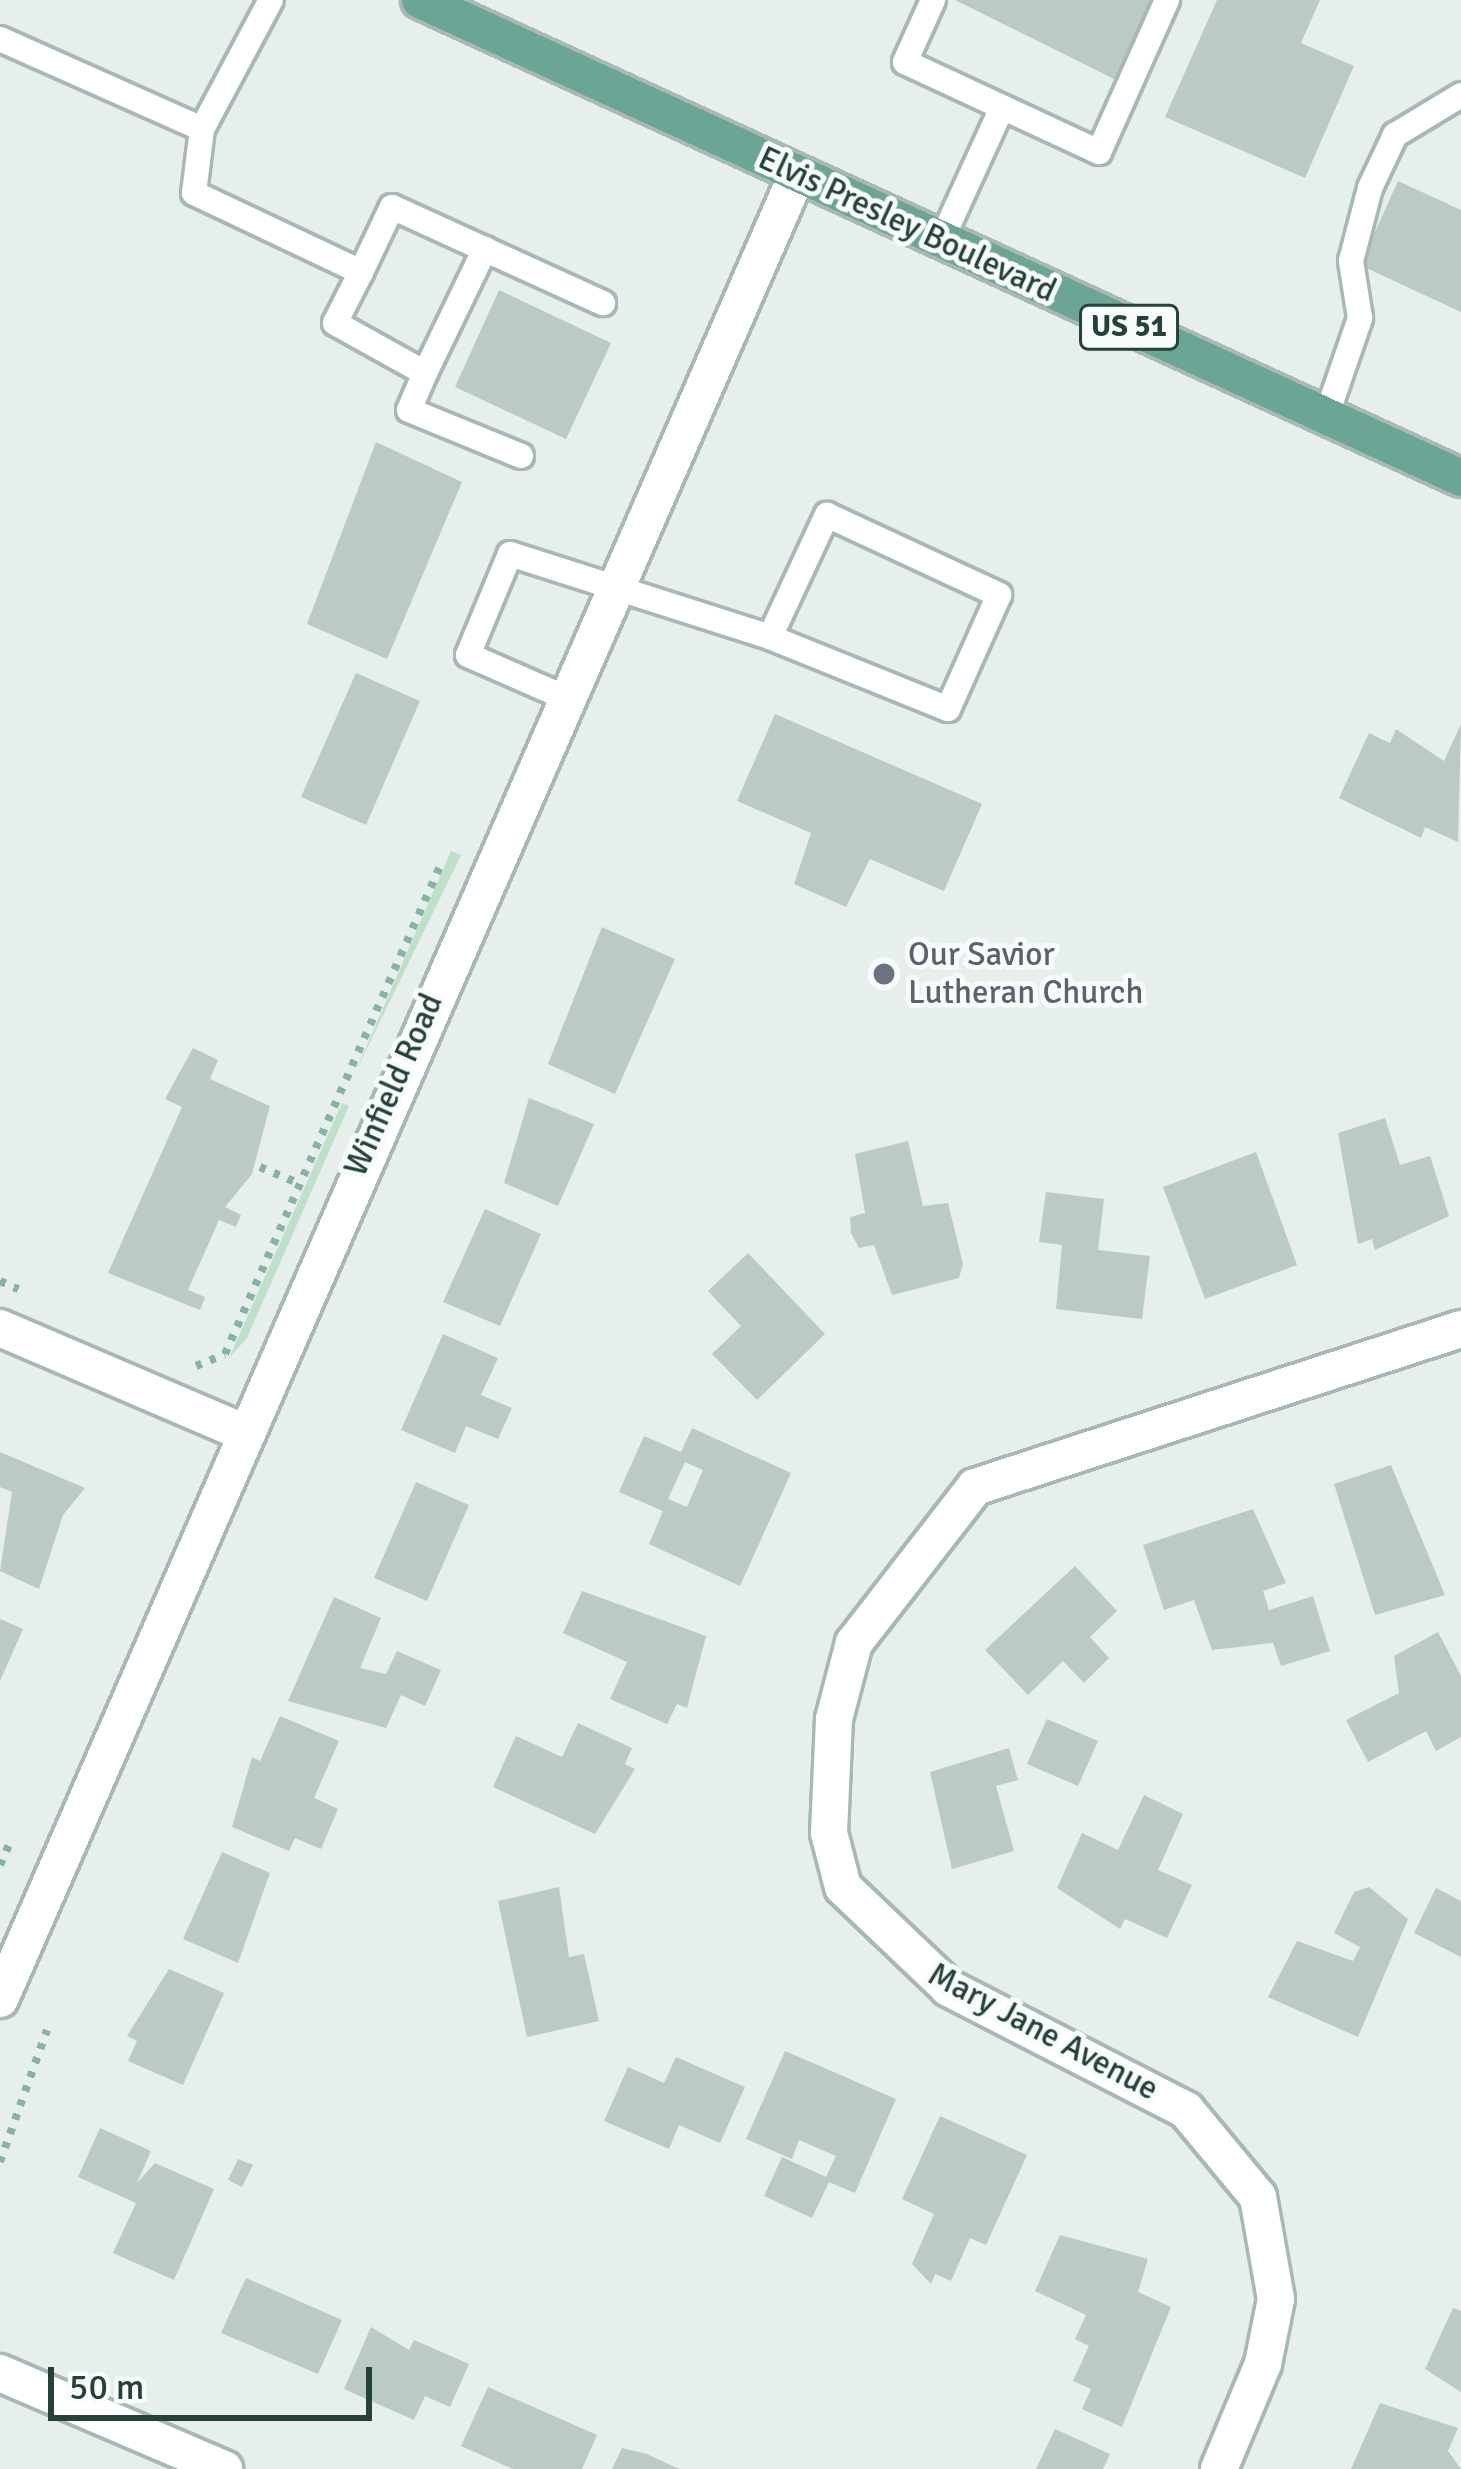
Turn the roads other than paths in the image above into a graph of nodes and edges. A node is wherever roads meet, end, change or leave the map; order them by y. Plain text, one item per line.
1 (271, 0) edge
2 (420, 0) edge
3 (933, 0) edge
4 (1167, 0) edge
5 (0, 39) edge
6 (1461, 95) edge
7 (1002, 108) junction
8 (202, 128) junction
9 (797, 176) junction
10 (941, 241) junction
11 (485, 249) junction
12 (361, 272) junction
13 (603, 303) dead end
14 (425, 373) junction
15 (1326, 417) junction
16 (520, 457) dead end
17 (1461, 478) edge
18 (612, 593) junction
19 (770, 637) junction
20 (566, 698) junction
21 (0, 1328) edge
22 (1461, 1329) edge
23 (240, 1431) junction
24 (0, 2000) edge
25 (0, 2374) edge
26 (224, 2469) edge
27 (1219, 2469) edge

1 - 8 lane
2 - 9 main road, Elvis Presley Boulevard / US 51
3 - 7 lane
4 - 7 lane
5 - 8 lane
6 - 15 lane
7 - 10 lane
8 - 12 lane
9 - 10 main road, Elvis Presley Boulevard / US 51
9 - 18 street, Winfield Road
10 - 15 main road, Elvis Presley Boulevard / US 51
11 - 12 lane
11 - 13 lane
11 - 14 lane
12 - 14 lane
14 - 16 lane
15 - 17 main road, Elvis Presley Boulevard / US 51
18 - 19 lane
18 - 20 street, Winfield Road
18 - 20 lane
19 - 19 lane
20 - 23 street, Winfield Road
21 - 23 street
22 - 27 street, Mary Jane Avenue
23 - 24 street, Winfield Road
25 - 26 street

